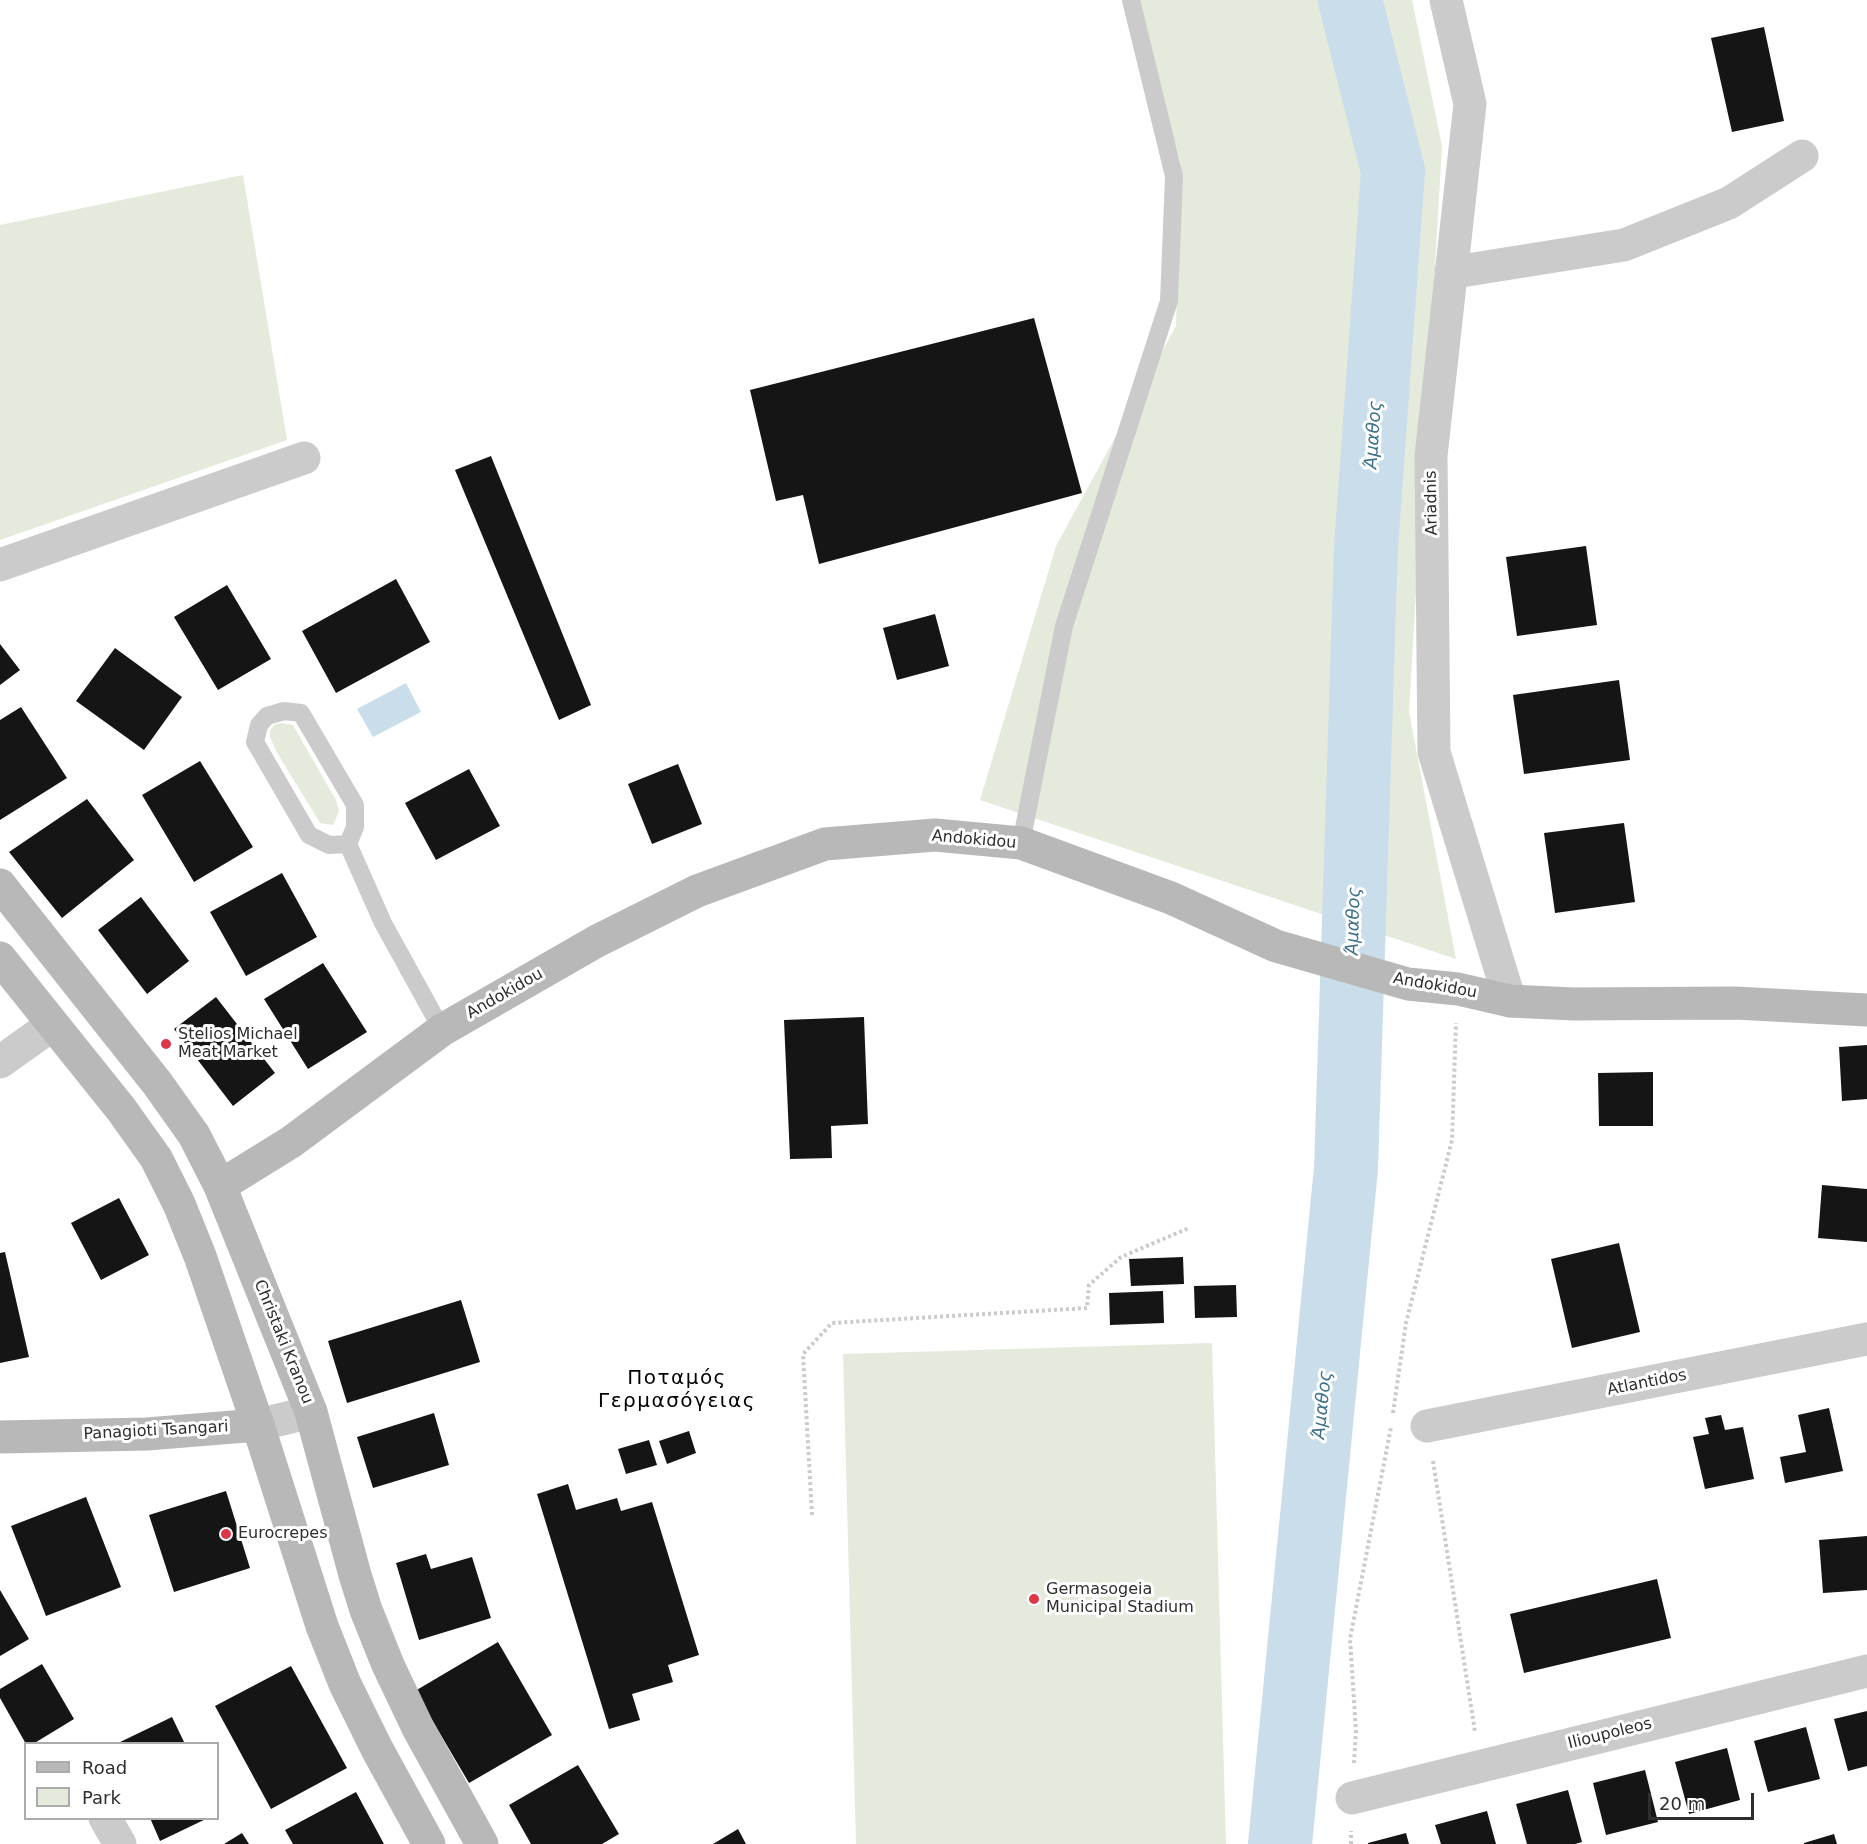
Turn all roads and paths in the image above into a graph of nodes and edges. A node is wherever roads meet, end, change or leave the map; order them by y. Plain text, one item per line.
1 (1131, 0) edge
2 (1446, 0) edge
3 (1802, 156) dead end
4 (1451, 271) junction
5 (304, 458) dead end
6 (0, 565) edge
7 (1021, 843) junction
8 (348, 844) junction
9 (0, 885) edge
10 (0, 957) edge
11 (1458, 989) junction
12 (1510, 1000) junction
13 (1867, 1010) edge
14 (52, 1024) junction
15 (442, 1030) junction
16 (0, 1062) edge
17 (220, 1186) junction
18 (1189, 1228) dead end
19 (1867, 1339) edge
20 (311, 1412) junction
21 (258, 1425) junction
22 (1427, 1426) joint
23 (0, 1437) edge
24 (812, 1515) dead end
25 (1867, 1671) edge
26 (1480, 1766) junction
27 (1352, 1798) joint
28 (106, 1820) edge
29 (120, 1844) edge
30 (429, 1844) edge
31 (482, 1844) edge

1 - 7 lane
2 - 4 street, Ariadnis
3 - 4 street
4 - 12 street, Ariadnis
5 - 6 street
7 - 11 main road, Andokidou
7 - 15 main road, Andokidou
8 - 8 lane
8 - 15 lane
9 - 17 main road, Christaki Kranou
10 - 14 main road
11 - 12 main road, Andokidou
11 - 27 path
12 - 13 main road, Andokidou
14 - 16 street
14 - 21 main road
15 - 17 main road, Andokidou
17 - 20 main road, Christaki Kranou
18 - 24 path
19 - 22 street, Atlantidos
20 - 21 street, Panagioti Tsangari
20 - 31 main road, Christaki Kranou
21 - 23 main road, Panagioti Tsangari
21 - 30 main road
22 - 26 path
25 - 26 street, Ilioupoleos
26 - 27 street, Ilioupoleos
28 - 29 street

